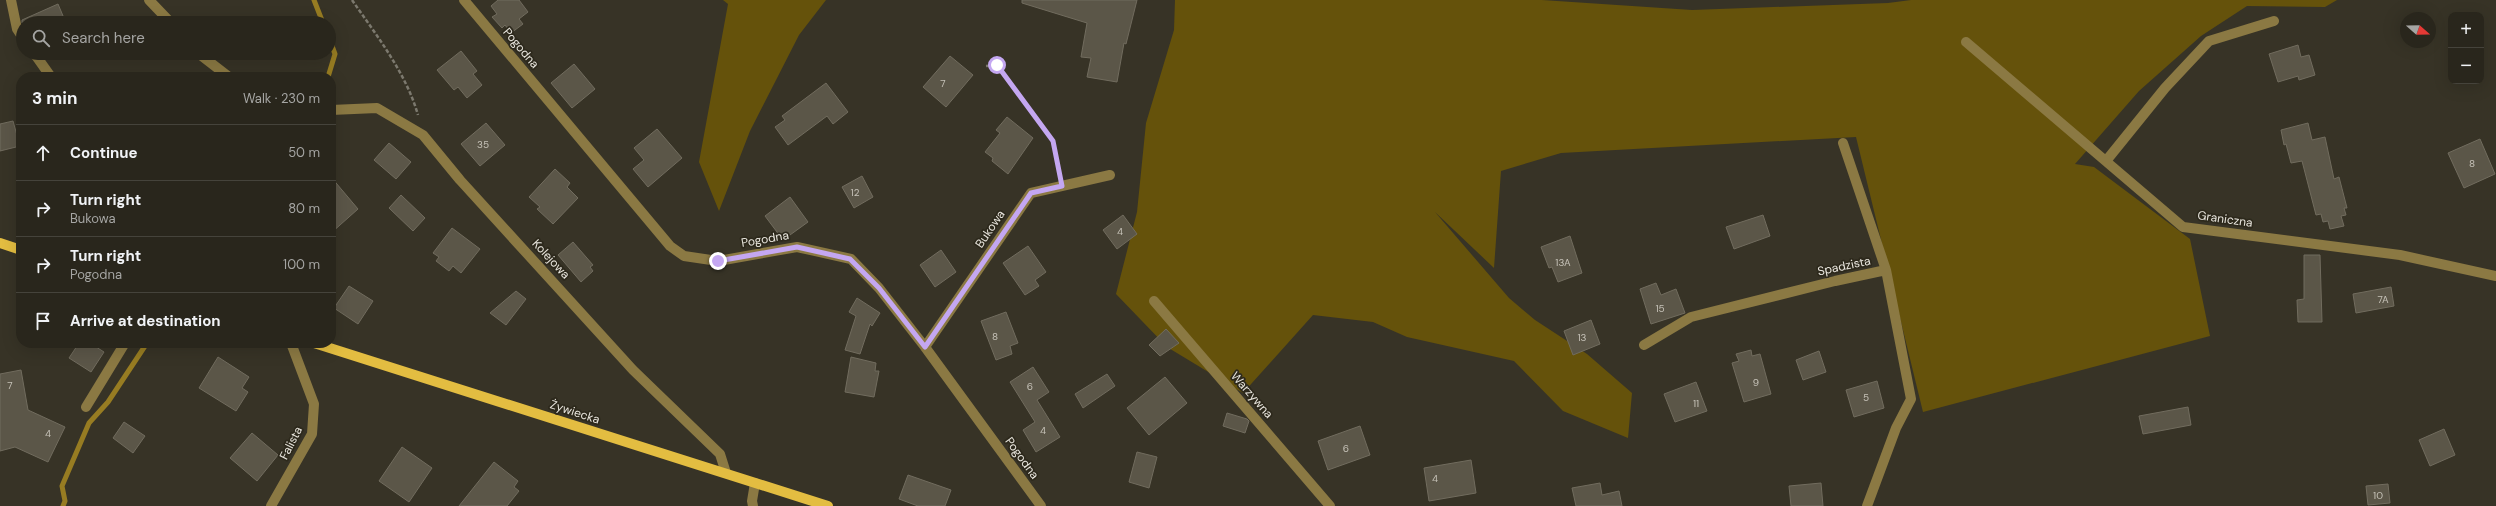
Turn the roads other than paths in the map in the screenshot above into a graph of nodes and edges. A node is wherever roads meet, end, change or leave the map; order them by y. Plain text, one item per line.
1 (11, 0) edge
2 (149, 0) edge
3 (464, 0) edge
4 (164, 16) edge
5 (2274, 22) dead end
6 (16, 24) edge
7 (1966, 42) dead end
8 (39, 60) edge
9 (207, 60) edge
10 (47, 72) edge
11 (223, 72) edge
12 (336, 110) edge
13 (1843, 144) dead end
14 (2106, 161) junction
15 (1110, 175) dead end
16 (0, 243) edge
17 (16, 248) edge
18 (1886, 270) junction
19 (2496, 276) edge
20 (1154, 301) dead end
21 (1644, 345) dead end
22 (925, 347) junction
23 (122, 348) edge
24 (293, 348) edge
25 (330, 348) edge
26 (86, 407) dead end
27 (726, 473) junction
28 (755, 483) junction
29 (272, 506) edge
30 (753, 506) edge
31 (828, 506) edge
32 (1041, 506) edge
33 (1330, 506) edge
34 (1866, 506) edge

1 - 6 street
2 - 4 street
3 - 22 street, Pogodna
5 - 14 street
7 - 14 street, Graniczna
8 - 10 street
9 - 11 street
12 - 27 street, Kolejowa
13 - 18 street
14 - 19 street, Graniczna
15 - 22 street, Bukowa
16 - 17 main road
18 - 21 street, Spadzista
18 - 34 street, Spadzista
20 - 33 street, Warzywna
22 - 32 street, Pogodna
23 - 26 street
24 - 29 street, Falista
25 - 27 main road, Żywiecka
27 - 28 main road, Żywiecka
28 - 30 street
28 - 31 main road, Żywiecka

